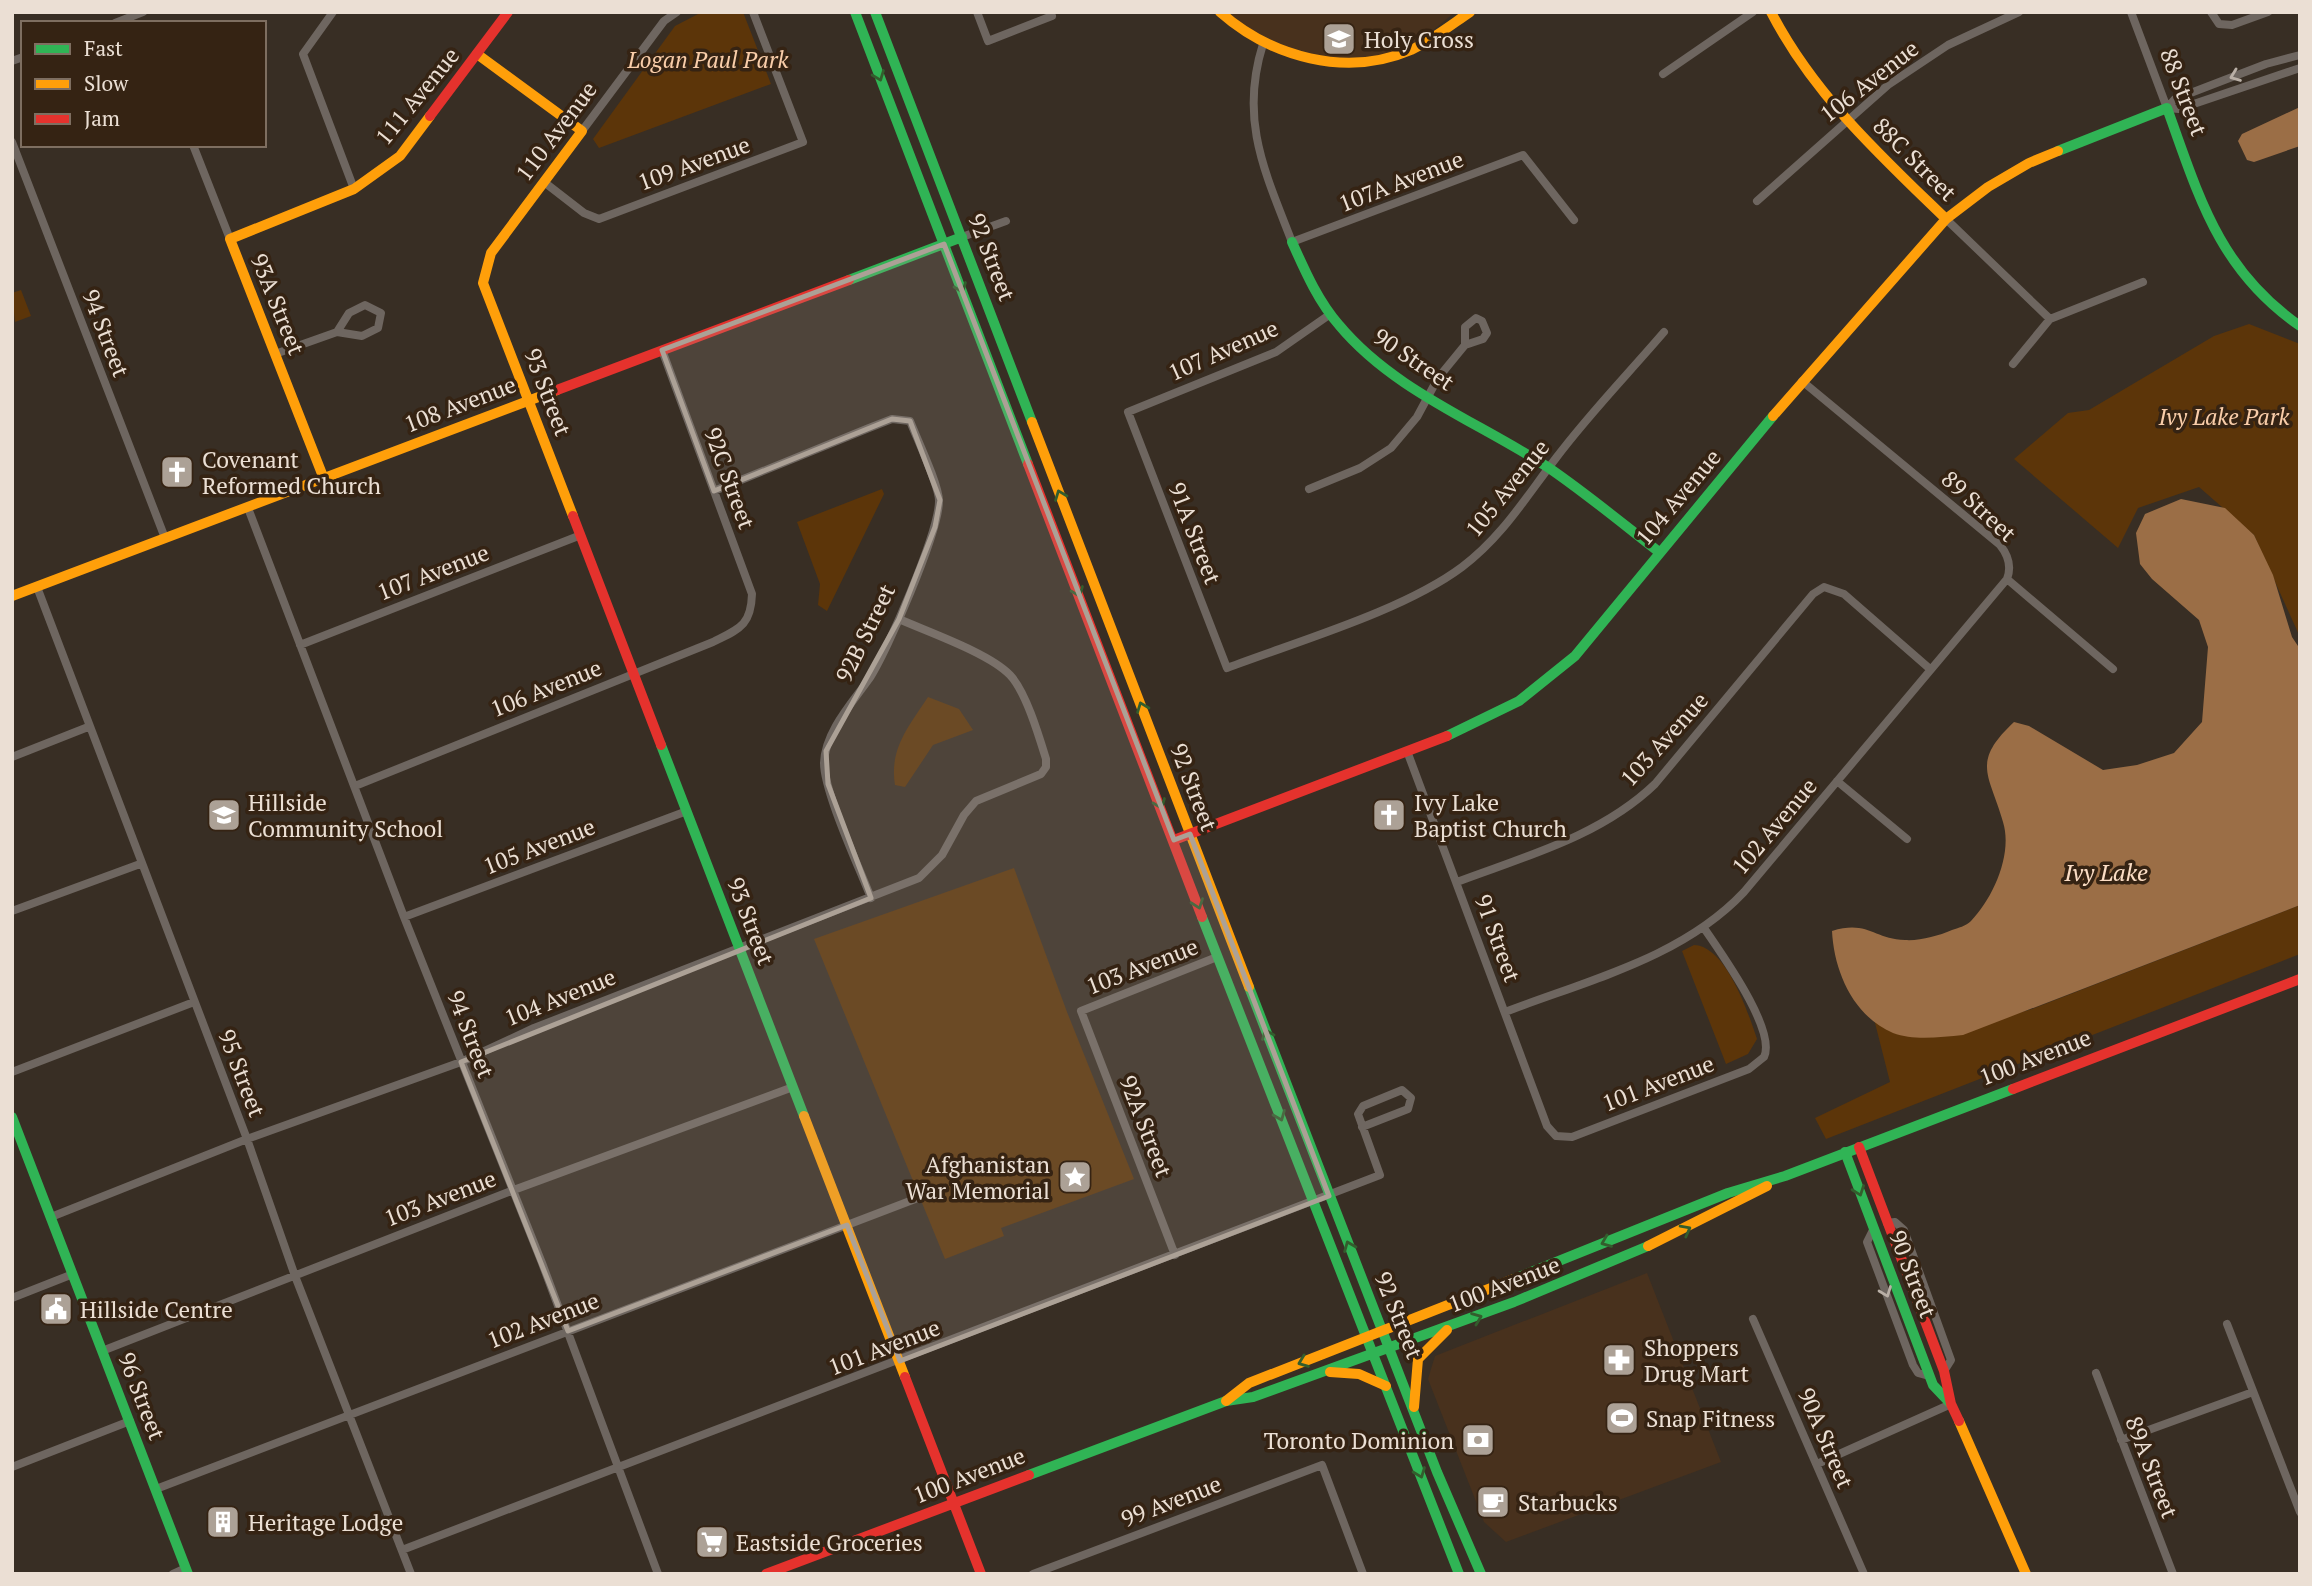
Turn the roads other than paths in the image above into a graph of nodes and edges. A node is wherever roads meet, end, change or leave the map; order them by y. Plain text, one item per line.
1 (143, 12) edge
2 (333, 12) edge
3 (508, 12) edge
4 (677, 12) edge
5 (753, 12) edge
6 (855, 12) edge
7 (874, 12) edge
8 (977, 12) edge
9 (1220, 12) edge
10 (1470, 12) edge
11 (1753, 12) edge
12 (1771, 12) edge
13 (2019, 12) edge
14 (2131, 12) edge
15 (2211, 12) edge
16 (2268, 12) edge
17 (1051, 14) edge
18 (120, 21) edge
19 (1263, 44) junction
20 (477, 54) junction
21 (2300, 55) edge
22 (2300, 68) edge
23 (1663, 74) dead end
24 (2167, 108) junction
25 (1846, 120) junction
26 (582, 131) junction
27 (12, 142) edge
28 (194, 147) edge
29 (544, 182) junction
30 (354, 189) junction
31 (1758, 201) dead end
32 (1946, 219) junction
33 (1574, 220) dead end
34 (1006, 221) dead end
35 (962, 237) junction
36 (230, 239) junction
37 (1292, 242) junction
38 (944, 244) junction
39 (2143, 282) dead end
40 (483, 283) joint
41 (1329, 315) junction
42 (2050, 320) junction
43 (2300, 326) edge
44 (337, 332) junction
45 (1664, 332) dead end
46 (1465, 345) dead end
47 (662, 350) junction
48 (275, 354) junction
49 (2012, 364) dead end
50 (1802, 381) junction
51 (1429, 397) junction
52 (528, 400) junction
53 (1128, 412) joint
54 (1548, 468) junction
55 (324, 479) junction
56 (1309, 489) dead end
57 (714, 491) junction
58 (248, 508) junction
59 (581, 536) junction
60 (165, 538) junction
61 (1659, 552) junction
62 (2007, 579) junction
63 (37, 587) junction
64 (12, 596) edge
65 (898, 619) junction
66 (747, 620) joint
67 (300, 645) junction
68 (1227, 668) joint
69 (1930, 669) junction
70 (2112, 669) dead end
71 (633, 674) junction
72 (88, 727) junction
73 (1407, 751) junction
74 (12, 757) edge
75 (1837, 781) junction
76 (355, 786) junction
77 (687, 811) junction
78 (1190, 834) junction
79 (1907, 839) dead end
80 (1174, 840) junction
81 (141, 864) junction
82 (1457, 882) junction
83 (871, 898) junction
84 (12, 911) edge
85 (404, 917) junction
86 (1704, 928) junction
87 (739, 949) junction
88 (1217, 957) junction
89 (2300, 979) edge
90 (194, 1002) junction
91 (1081, 1011) joint
92 (1505, 1012) junction
93 (461, 1062) junction
94 (12, 1072) edge
95 (793, 1087) junction
96 (12, 1117) edge
97 (1362, 1127) junction
98 (1556, 1136) joint
99 (247, 1139) junction
100 (1859, 1147) junction
101 (1845, 1152) junction
102 (1785, 1176) junction
103 (944, 1188) dead end
104 (511, 1191) junction
105 (1329, 1196) junction
106 (1314, 1202) junction
107 (51, 1217) junction
108 (847, 1225) junction
109 (1175, 1255) junction
110 (73, 1274) junction
111 (295, 1276) junction
112 (12, 1298) edge
113 (1753, 1319) dead end
114 (2227, 1324) dead end
115 (1450, 1328) junction
116 (568, 1331) junction
117 (1382, 1333) junction
118 (1367, 1338) junction
119 (1389, 1348) junction
120 (102, 1351) junction
121 (1373, 1353) junction
122 (900, 1361) junction
123 (1324, 1371) junction
124 (2096, 1373) dead end
125 (1386, 1386) junction
126 (2253, 1392) junction
127 (1226, 1401) junction
128 (1951, 1404) junction
129 (1414, 1410) junction
130 (348, 1414) junction
131 (130, 1421) junction
132 (2120, 1440) junction
133 (1816, 1464) junction
134 (12, 1466) edge
135 (620, 1468) junction
136 (156, 1489) junction
137 (954, 1503) junction
138 (2300, 1512) edge
139 (402, 1550) junction
140 (187, 1571) edge
141 (173, 1574) edge
142 (411, 1574) edge
143 (658, 1574) edge
144 (766, 1574) edge
145 (981, 1574) edge
146 (1034, 1574) edge
147 (1363, 1574) edge
148 (1459, 1574) edge
149 (1481, 1574) edge
150 (1864, 1574) edge
151 (2026, 1574) edge
152 (2173, 1574) edge

1 - 18 street
2 - 30 street
3 - 20 street, 111 Avenue
4 - 26 street, 110 Avenue
5 - 29 street, 109 Avenue
6 -> 38 street, 92 Street
7 - 35 street, 92 Street
8 - 17 street
9 - 19 street
10 - 19 street
11 - 23 street
12 - 25 street, 88C Street
13 - 25 street, 106 Avenue
14 - 24 street, 88 Street
15 - 16 street
19 - 37 street, 90 Street
20 - 26 street
20 - 30 street, 111 Avenue
21 -> 24 street
22 - 24 street
24 - 32 street, 104 Avenue
24 - 43 street, 88 Street
25 - 31 street, 106 Avenue
25 - 32 street, 88C Street
26 - 29 street, 110 Avenue
27 - 60 street, 94 Street
28 - 36 street, 93A Street
29 - 40 street, 110 Avenue
30 - 36 street, 111 Avenue
32 - 42 street, 88C Street
32 - 50 street, 104 Avenue
33 - 37 street, 107A Avenue
34 - 35 street
35 - 38 street, 108 Avenue
78 -> 35 street, 92 Street
36 - 48 street, 93A Street
37 - 41 street, 90 Street
38 - 47 street, 108 Avenue
38 -> 80 street, 92 Street
39 - 42 street
40 - 52 street, 93 Street
41 - 51 street, 90 Street
41 - 53 street, 107 Avenue
42 - 49 street
44 - 44 street
44 - 48 street
45 - 54 street, 105 Avenue
46 - 51 street
47 - 52 street, 108 Avenue
47 - 57 street, 92C Street
48 - 55 street, 93A Street
50 - 61 street, 104 Avenue
50 - 62 street, 89 Street
51 - 54 street, 90 Street
51 - 56 street
52 - 55 street, 108 Avenue
52 - 59 street, 93 Street
53 - 68 street, 91A Street
54 - 61 street, 90 Street
54 - 68 street, 105 Avenue
55 - 58 street, 108 Avenue
57 - 65 street, 92B Street
57 - 66 street, 92C Street
58 - 60 street, 108 Avenue
58 - 67 street, 94 Street
59 - 67 street, 107 Avenue
59 - 71 street, 93 Street
60 - 63 street, 108 Avenue
61 - 73 street, 104 Avenue
62 - 69 street, 102 Avenue
62 - 70 street, 89 Street
63 - 64 street, 108 Avenue
63 - 72 street, 95 Street
65 - 83 street, 92B Street
65 - 83 street, 104 Avenue
66 - 71 street, 106 Avenue
67 - 76 street, 94 Street
69 - 75 street, 102 Avenue
69 - 82 street, 103 Avenue
71 - 76 street, 106 Avenue
71 - 77 street, 93 Street
72 - 74 street
72 - 81 street, 95 Street
73 - 78 street, 104 Avenue
73 - 82 street, 91 Street
75 - 79 street
75 - 86 street, 102 Avenue
76 - 85 street, 94 Street
77 - 85 street, 105 Avenue
77 - 87 street, 93 Street
78 - 80 street, 104 Avenue
105 -> 78 street, 92 Street
80 -> 88 street, 92 Street
81 - 84 street
81 - 90 street, 95 Street
82 - 92 street, 91 Street
83 - 87 street, 104 Avenue
85 - 93 street, 94 Street
86 - 92 street, 102 Avenue
86 - 98 street, 101 Avenue
87 - 93 street, 104 Avenue
87 - 95 street, 93 Street
88 - 91 street, 103 Avenue
88 -> 106 street, 92 Street
89 - 100 street, 100 Avenue
90 - 94 street
90 - 99 street, 95 Street
91 - 109 street, 92A Street
92 - 98 street, 91 Street
93 - 99 street, 104 Avenue
93 - 104 street, 94 Street
95 - 104 street, 103 Avenue
95 - 108 street, 93 Street
96 - 107 street, 96 Street
97 - 97 street
97 - 105 street, 101 Avenue
99 - 107 street, 104 Avenue
99 - 111 street, 95 Street
100 - 101 street, 100 Avenue
100 - 128 street, 90 Street
101 - 102 street, 100 Avenue
101 -> 128 street, 90 Street
115 -> 102 street, 100 Avenue
102 -> 117 street, 100 Avenue
103 - 108 street, 102 Avenue
104 - 111 street, 103 Avenue
104 - 116 street, 94 Street
105 - 106 street, 101 Avenue
117 -> 105 street, 92 Street
106 - 109 street, 101 Avenue
106 - 118 street, 92 Street
107 - 110 street, 96 Street
108 - 116 street, 102 Avenue
108 - 122 street, 93 Street
109 - 122 street, 101 Avenue
110 - 112 street
110 - 120 street, 96 Street
111 - 120 street, 103 Avenue
111 - 130 street, 95 Street
113 - 133 street, 90A Street
114 - 126 street
115 - 119 street, 100 Avenue
115 - 129 street
116 - 130 street, 102 Avenue
116 - 135 street, 94 Street
117 - 118 street, 100 Avenue
117 - 119 street, 92 Street
118 - 121 street, 92 Street
118 -> 127 street, 100 Avenue
119 - 121 street, 100 Avenue
119 - 129 street, 92 Street
120 - 131 street, 96 Street
121 - 123 street, 100 Avenue
121 - 125 street, 92 Street
122 - 135 street, 101 Avenue
122 - 137 street, 93 Street
123 - 125 street
123 - 127 street, 100 Avenue
124 - 132 street, 89A Street
125 -> 148 street, 92 Street
126 - 132 street
126 - 138 street
127 - 137 street, 100 Avenue
128 - 133 street
128 - 151 street, 90 Street
129 - 149 street, 92 Street
130 - 136 street, 102 Avenue
130 - 139 street, 95 Street
131 - 134 street
131 - 136 street, 96 Street
132 - 152 street, 89A Street
133 - 150 street, 90A Street
135 - 139 street, 101 Avenue
135 - 143 street, 94 Street
136 - 140 street, 96 Street
137 - 144 street, 100 Avenue
137 - 145 street, 93 Street
139 - 142 street, 95 Street
140 - 141 street
146 - 147 street, 99 Avenue

